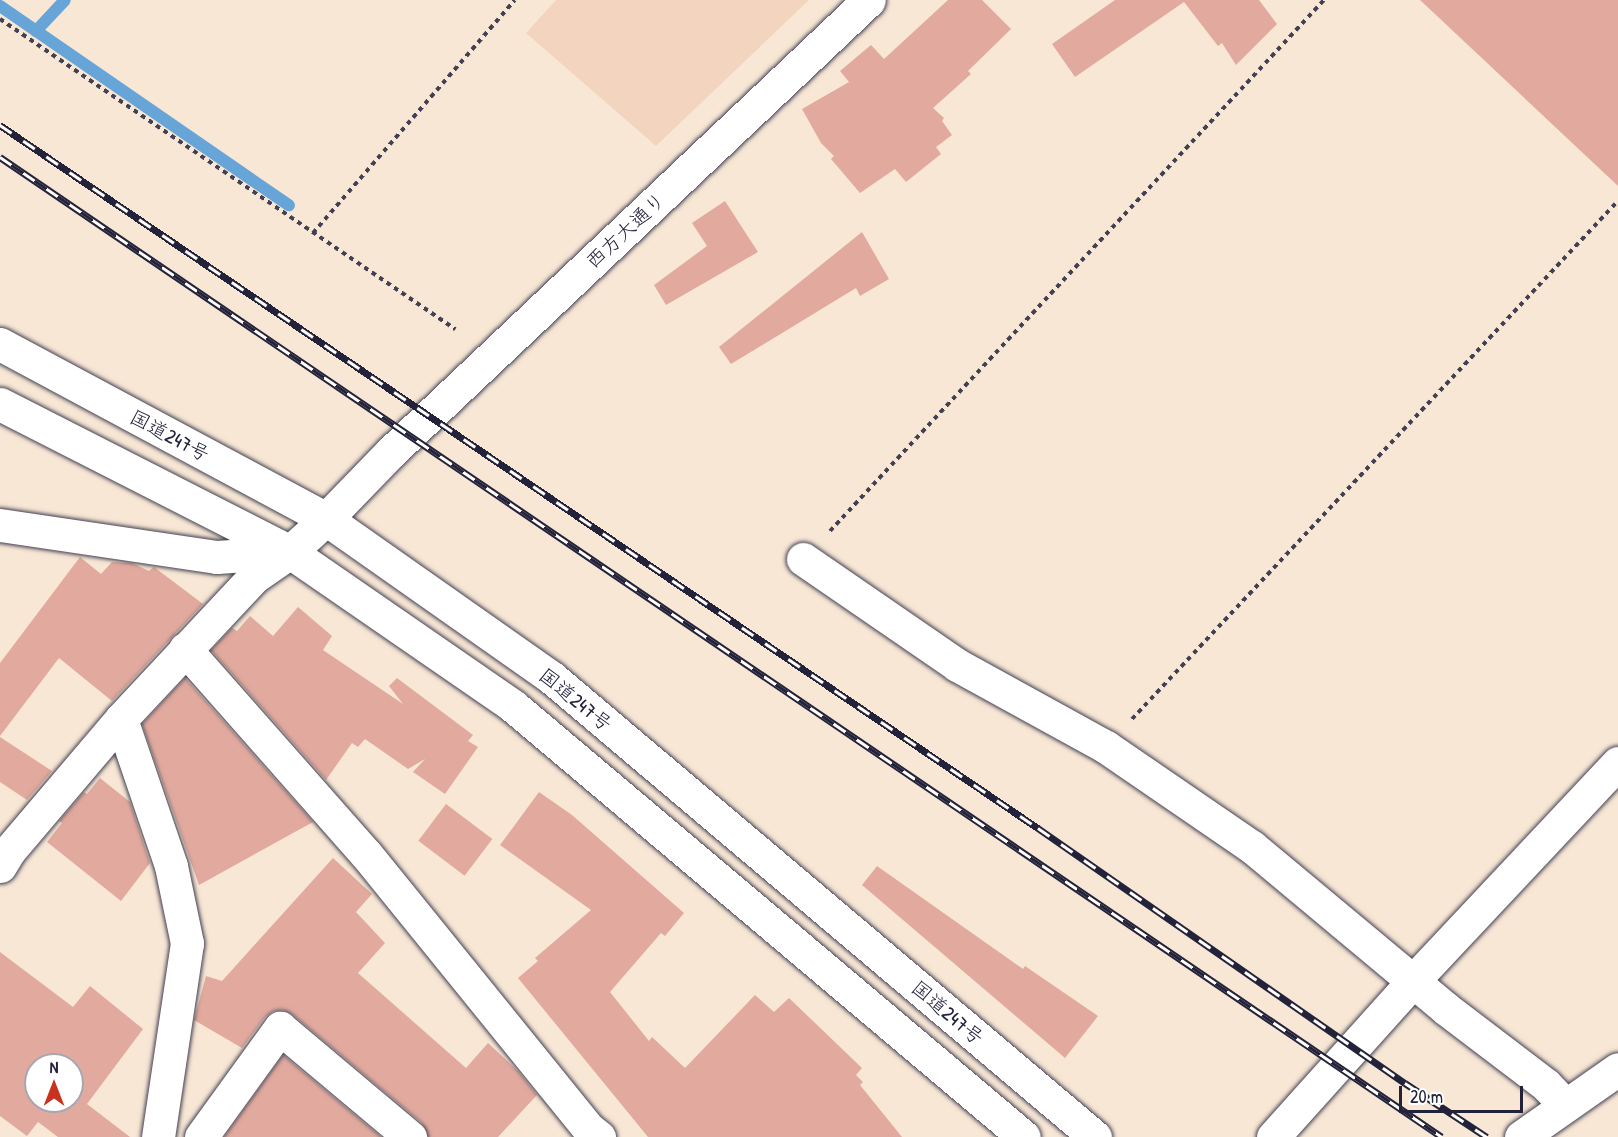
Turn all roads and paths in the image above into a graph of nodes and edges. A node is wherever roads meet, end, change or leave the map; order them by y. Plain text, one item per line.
1 (514, 0) edge
2 (869, 0) edge
3 (1324, 0) edge
4 (0, 19) edge
5 (1618, 201) edge
6 (314, 233) junction
7 (455, 329) dead end
8 (0, 344) edge
9 (0, 404) edge
10 (326, 519) junction
11 (0, 525) edge
12 (290, 552) junction
13 (803, 559) joint
14 (184, 649) junction
15 (121, 719) junction
16 (1106, 747) junction
17 (1618, 763) edge
18 (0, 866) edge
19 (1413, 981) junction
20 (1618, 1069) edge
21 (1564, 1105) junction
22 (590, 1134) edge
23 (158, 1137) edge
24 (201, 1137) edge
25 (410, 1137) edge
26 (1024, 1137) edge
27 (1095, 1137) edge
28 (1273, 1137) edge
29 (1521, 1137) edge

1 - 6 path
2 - 10 main road, 西方大通り
3 - 13 path
4 - 6 path
5 - 16 path
6 - 7 path
8 - 10 main road, 国道247号
9 - 12 main road
10 - 12 main road, 西方大通り
10 - 27 main road, 国道247号
11 - 12 main road
12 - 14 main road, 西方大通り
12 - 26 main road
13 - 16 main road
14 - 15 main road, 西方大通り
14 - 22 main road
15 - 18 main road, 西方大通り
15 - 23 main road
16 - 19 main road
17 - 19 main road
19 - 21 main road
19 - 28 main road
20 - 21 main road
21 - 29 main road
24 - 25 main road

